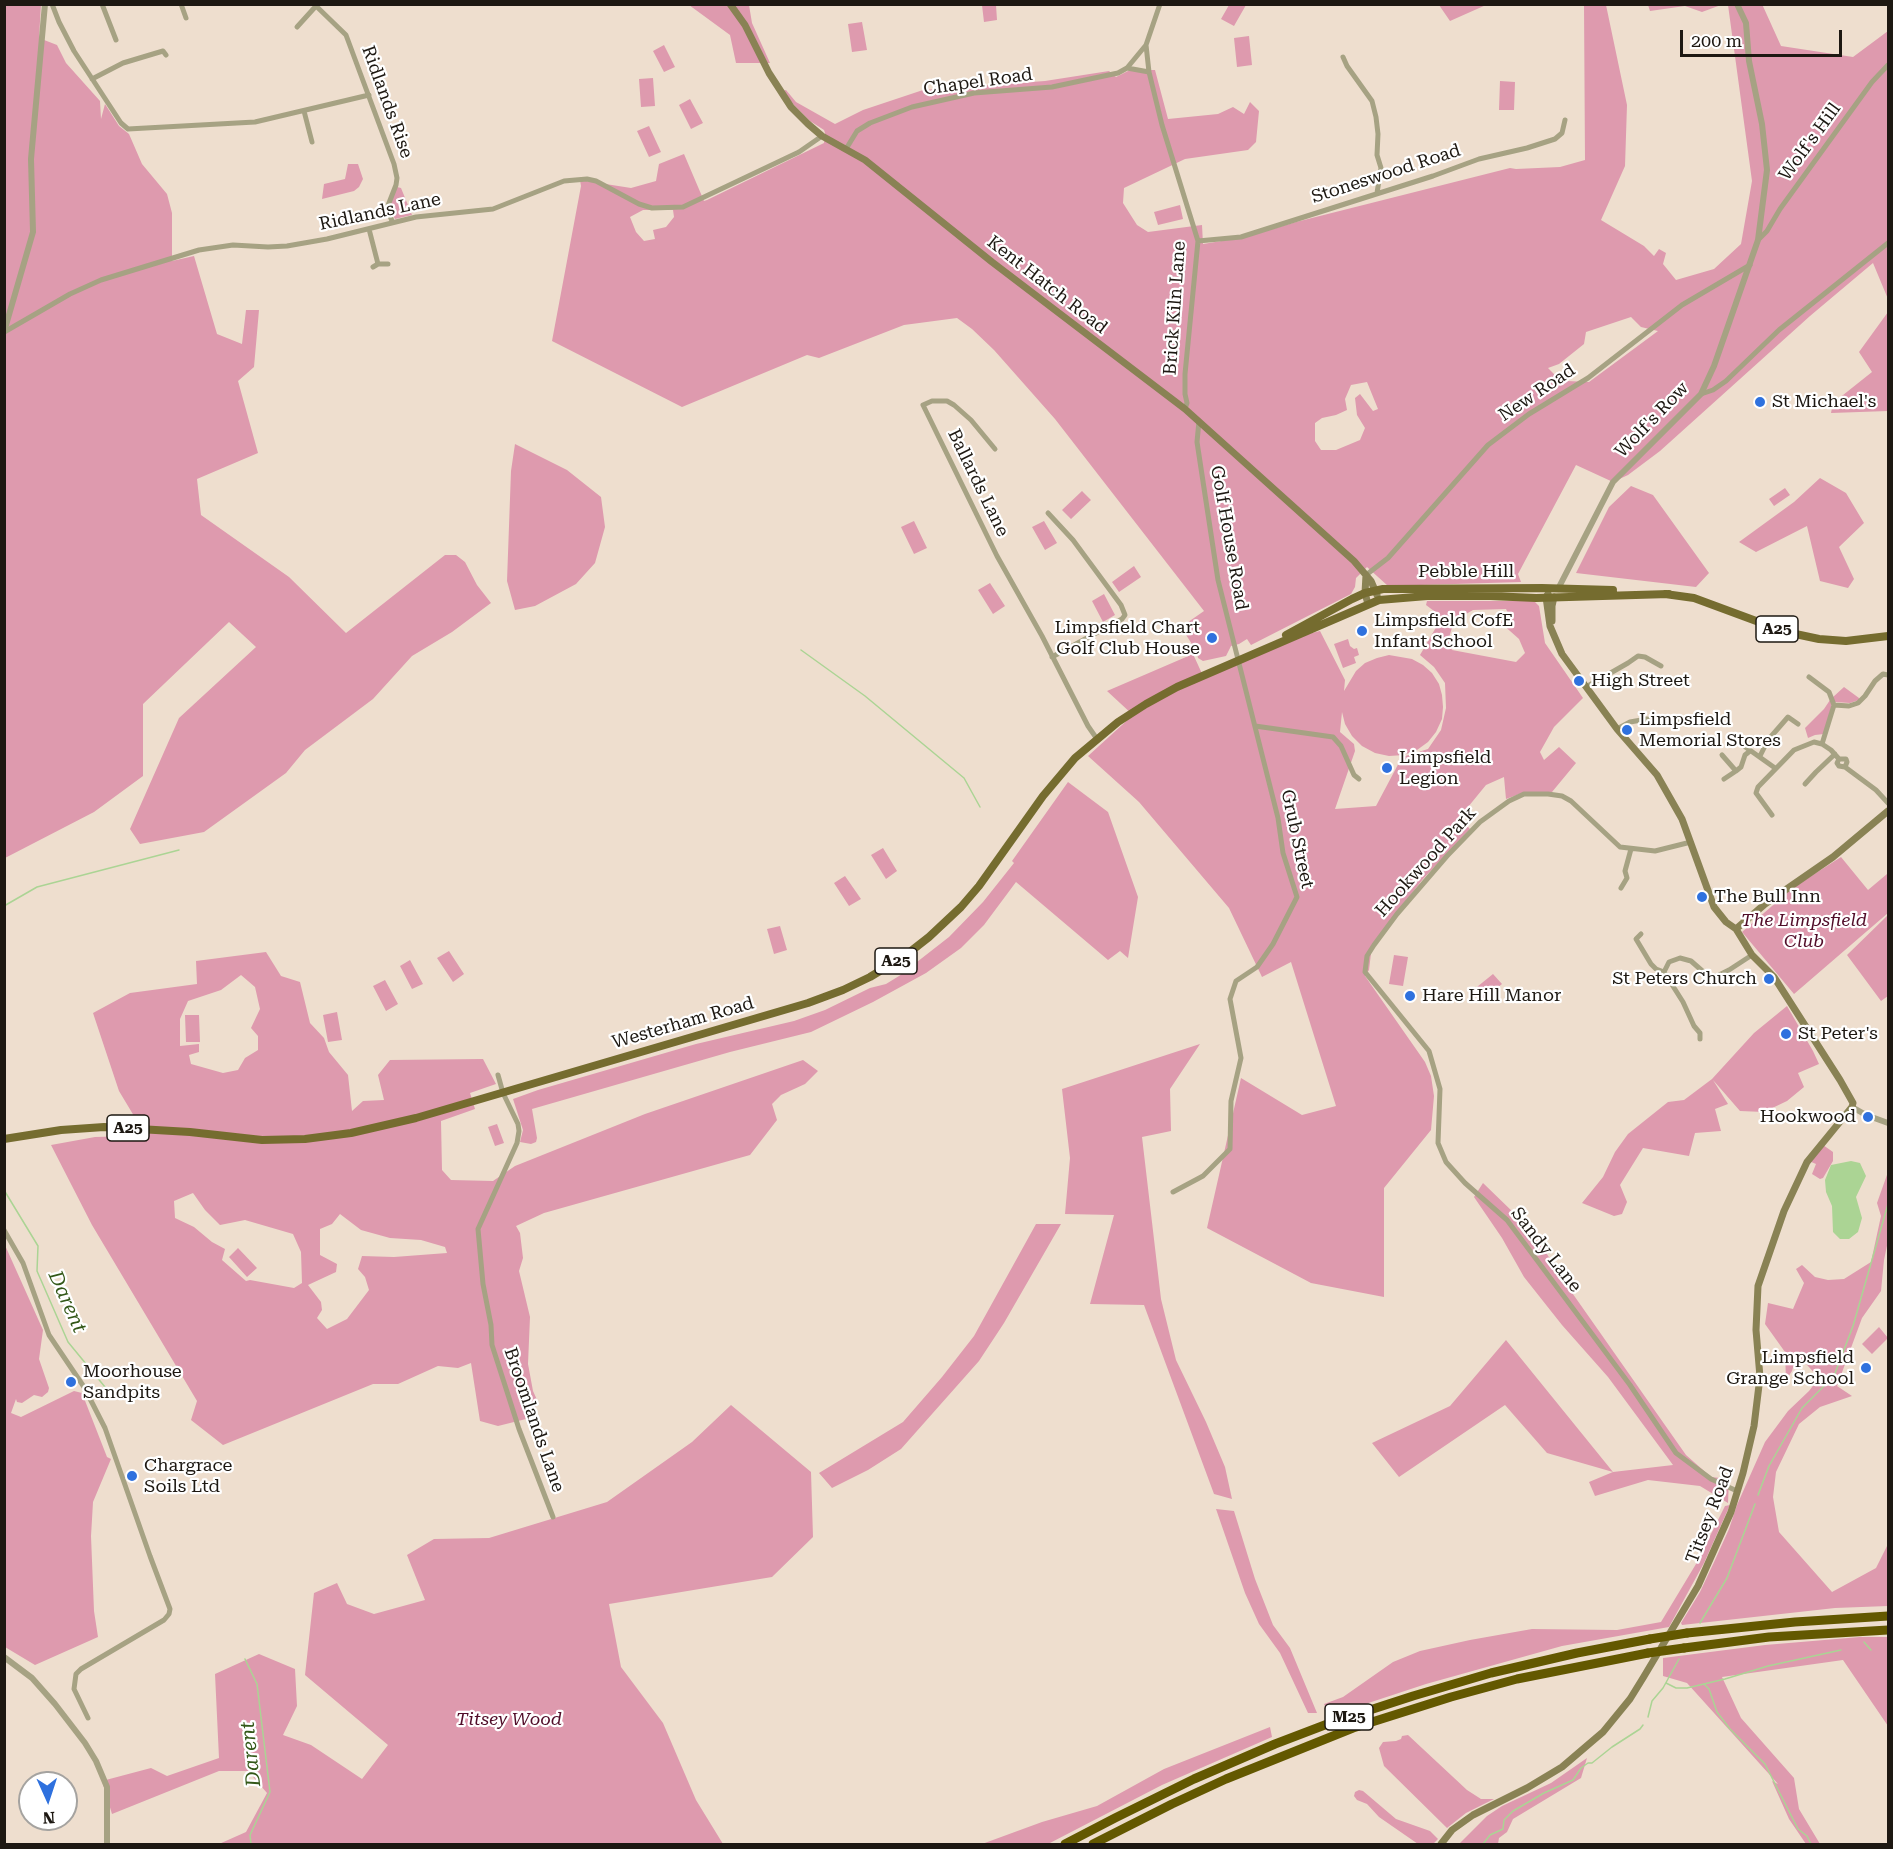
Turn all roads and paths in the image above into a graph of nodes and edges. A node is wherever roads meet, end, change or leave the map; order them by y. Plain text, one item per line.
1 (45, 4) edge
2 (52, 4) edge
3 (102, 4) edge
4 (181, 4) edge
5 (730, 4) edge
6 (1160, 4) edge
7 (1737, 4) edge
8 (315, 5) edge
9 (186, 18) dead end
10 (297, 27) dead end
11 (116, 40) dead end
12 (1146, 45) junction
13 (166, 55) dead end
14 (1343, 57) dead end
15 (1888, 65) edge
16 (1127, 68) junction
17 (1149, 72) junction
18 (92, 79) junction
19 (369, 95) junction
20 (304, 111) junction
21 (1565, 120) dead end
22 (822, 136) junction
23 (312, 142) dead end
24 (846, 149) junction
25 (1377, 194) junction
26 (392, 221) junction
27 (369, 229) junction
28 (1758, 240) junction
29 (1198, 241) junction
30 (1888, 243) edge
31 (388, 264) dead end
32 (1750, 265) junction
33 (5, 332) edge
34 (1701, 394) junction
35 (1185, 409) junction
36 (1199, 421) junction
37 (995, 449) dead end
38 (1047, 513) dead end
39 (1366, 575) junction
40 (1375, 591) junction
41 (1365, 593) junction
42 (1553, 593) junction
43 (1374, 602) junction
44 (1888, 636) edge
45 (1248, 655) junction
46 (1052, 657) junction
47 (1238, 660) junction
48 (1661, 666) dead end
49 (1888, 675) edge
50 (1809, 677) dead end
51 (1586, 687) junction
52 (1834, 705) junction
53 (1691, 723) dead end
54 (1798, 724) dead end
55 (1255, 726) junction
56 (1617, 729) junction
57 (1097, 738) junction
58 (1822, 744) junction
59 (1744, 746) dead end
60 (1749, 751) junction
61 (1722, 755) dead end
62 (1760, 756) junction
63 (1837, 757) junction
64 (1775, 768) junction
65 (1736, 771) junction
66 (1359, 779) dead end
67 (1724, 779) dead end
68 (1805, 784) dead end
69 (1888, 803) edge
70 (1888, 811) edge
71 (1772, 815) dead end
72 (1691, 842) junction
73 (1631, 849) junction
74 (1621, 888) dead end
75 (1736, 929) junction
76 (1641, 934) dead end
77 (1752, 955) junction
78 (1365, 972) joint
79 (1664, 972) junction
80 (1700, 1039) dead end
81 (498, 1075) dead end
82 (503, 1093) junction
83 (1852, 1107) junction
84 (1888, 1123) edge
85 (4, 1139) edge
86 (1173, 1192) dead end
87 (4, 1230) edge
88 (1737, 1491) junction
89 (553, 1517) dead end
90 (1888, 1616) edge
91 (1888, 1630) edge
92 (4, 1657) edge
93 (88, 1718) dead end
94 (107, 1845) edge
95 (1065, 1845) edge
96 (1093, 1845) edge
97 (1441, 1845) edge

1 - 33 street
2 - 18 street
3 - 11 street
4 - 9 street
5 - 22 main road, Kent Hatch Road
6 - 12 street
7 - 28 street, Wolf's Row
8 - 10 street
8 - 19 street, Ridlands Rise
12 - 16 street
12 - 17 street, Brick Kiln Lane
13 - 18 street
14 - 25 street
15 - 28 street, Wolf's Hill
16 - 17 street
16 - 24 street, Chapel Road
17 - 29 street, Brick Kiln Lane
18 - 20 street
19 - 20 street
19 - 26 street, Ridlands Rise
20 - 23 street
21 - 25 street, Stoneswood Road
22 - 24 main road, Kent Hatch Road
22 - 26 street, Ridlands Lane
24 - 35 main road, Kent Hatch Road
25 - 29 street, Stoneswood Road
26 - 27 street, Ridlands Lane
27 - 31 street
27 - 33 street, Ridlands Lane
28 - 32 street, Wolf's Row
29 - 35 street, Brick Kiln Lane
30 - 34 street
32 - 34 street, Wolf's Row
32 - 39 street, New Road
34 - 42 street, Wolf's Row
35 - 36 main road, Kent Hatch Road
36 - 39 main road, Kent Hatch Road
36 - 47 street, Golf House Road
37 - 46 street, Ballards Lane
38 - 46 street
39 - 40 main road, Kent Hatch Road
39 - 41 main road
40 - 41 main road, Westerham Road / A25
40 - 42 main road, Pebble Hill / A25
40 - 43 main road, Kent Hatch Road
41 - 43 main road
41 - 45 main road, Westerham Road / A25
42 - 43 main road, Pebble Hill
42 - 44 main road, A25
42 - 51 main road
43 - 45 main road, Westerham Road
45 - 47 main road, Westerham Road / A25
46 - 57 street, Ballards Lane
47 - 55 street, Grub Street
47 - 57 main road, Westerham Road / A25
48 - 51 street
49 - 52 street
50 - 52 street
51 - 56 main road
52 - 58 street
53 - 56 street
54 - 62 street
55 - 66 street
55 - 86 street, Grub Street
56 - 72 main road
57 - 82 main road, Westerham Road / A25
58 - 63 street
58 - 64 street
59 - 60 street
60 - 62 street
60 - 65 street
61 - 65 street
62 - 64 street
63 - 68 street
63 - 69 street
64 - 71 street
65 - 67 street
70 - 75 main road
72 - 73 street
72 - 75 main road
73 - 74 street
73 - 78 street, Hookwood Park
75 - 77 main road
76 - 79 street
77 - 79 street
77 - 83 main road
78 - 88 street, Sandy Lane
79 - 80 street
81 - 82 street, Broomlands Lane
82 - 85 main road, Westerham Road / A25
82 - 89 street, Broomlands Lane
83 - 84 street
83 - 88 main road, Titsey Road
87 - 93 street
88 - 97 main road, Titsey Road
90 - 95 highway, M25, bridge
91 - 96 highway, M25, bridge
92 - 94 street

